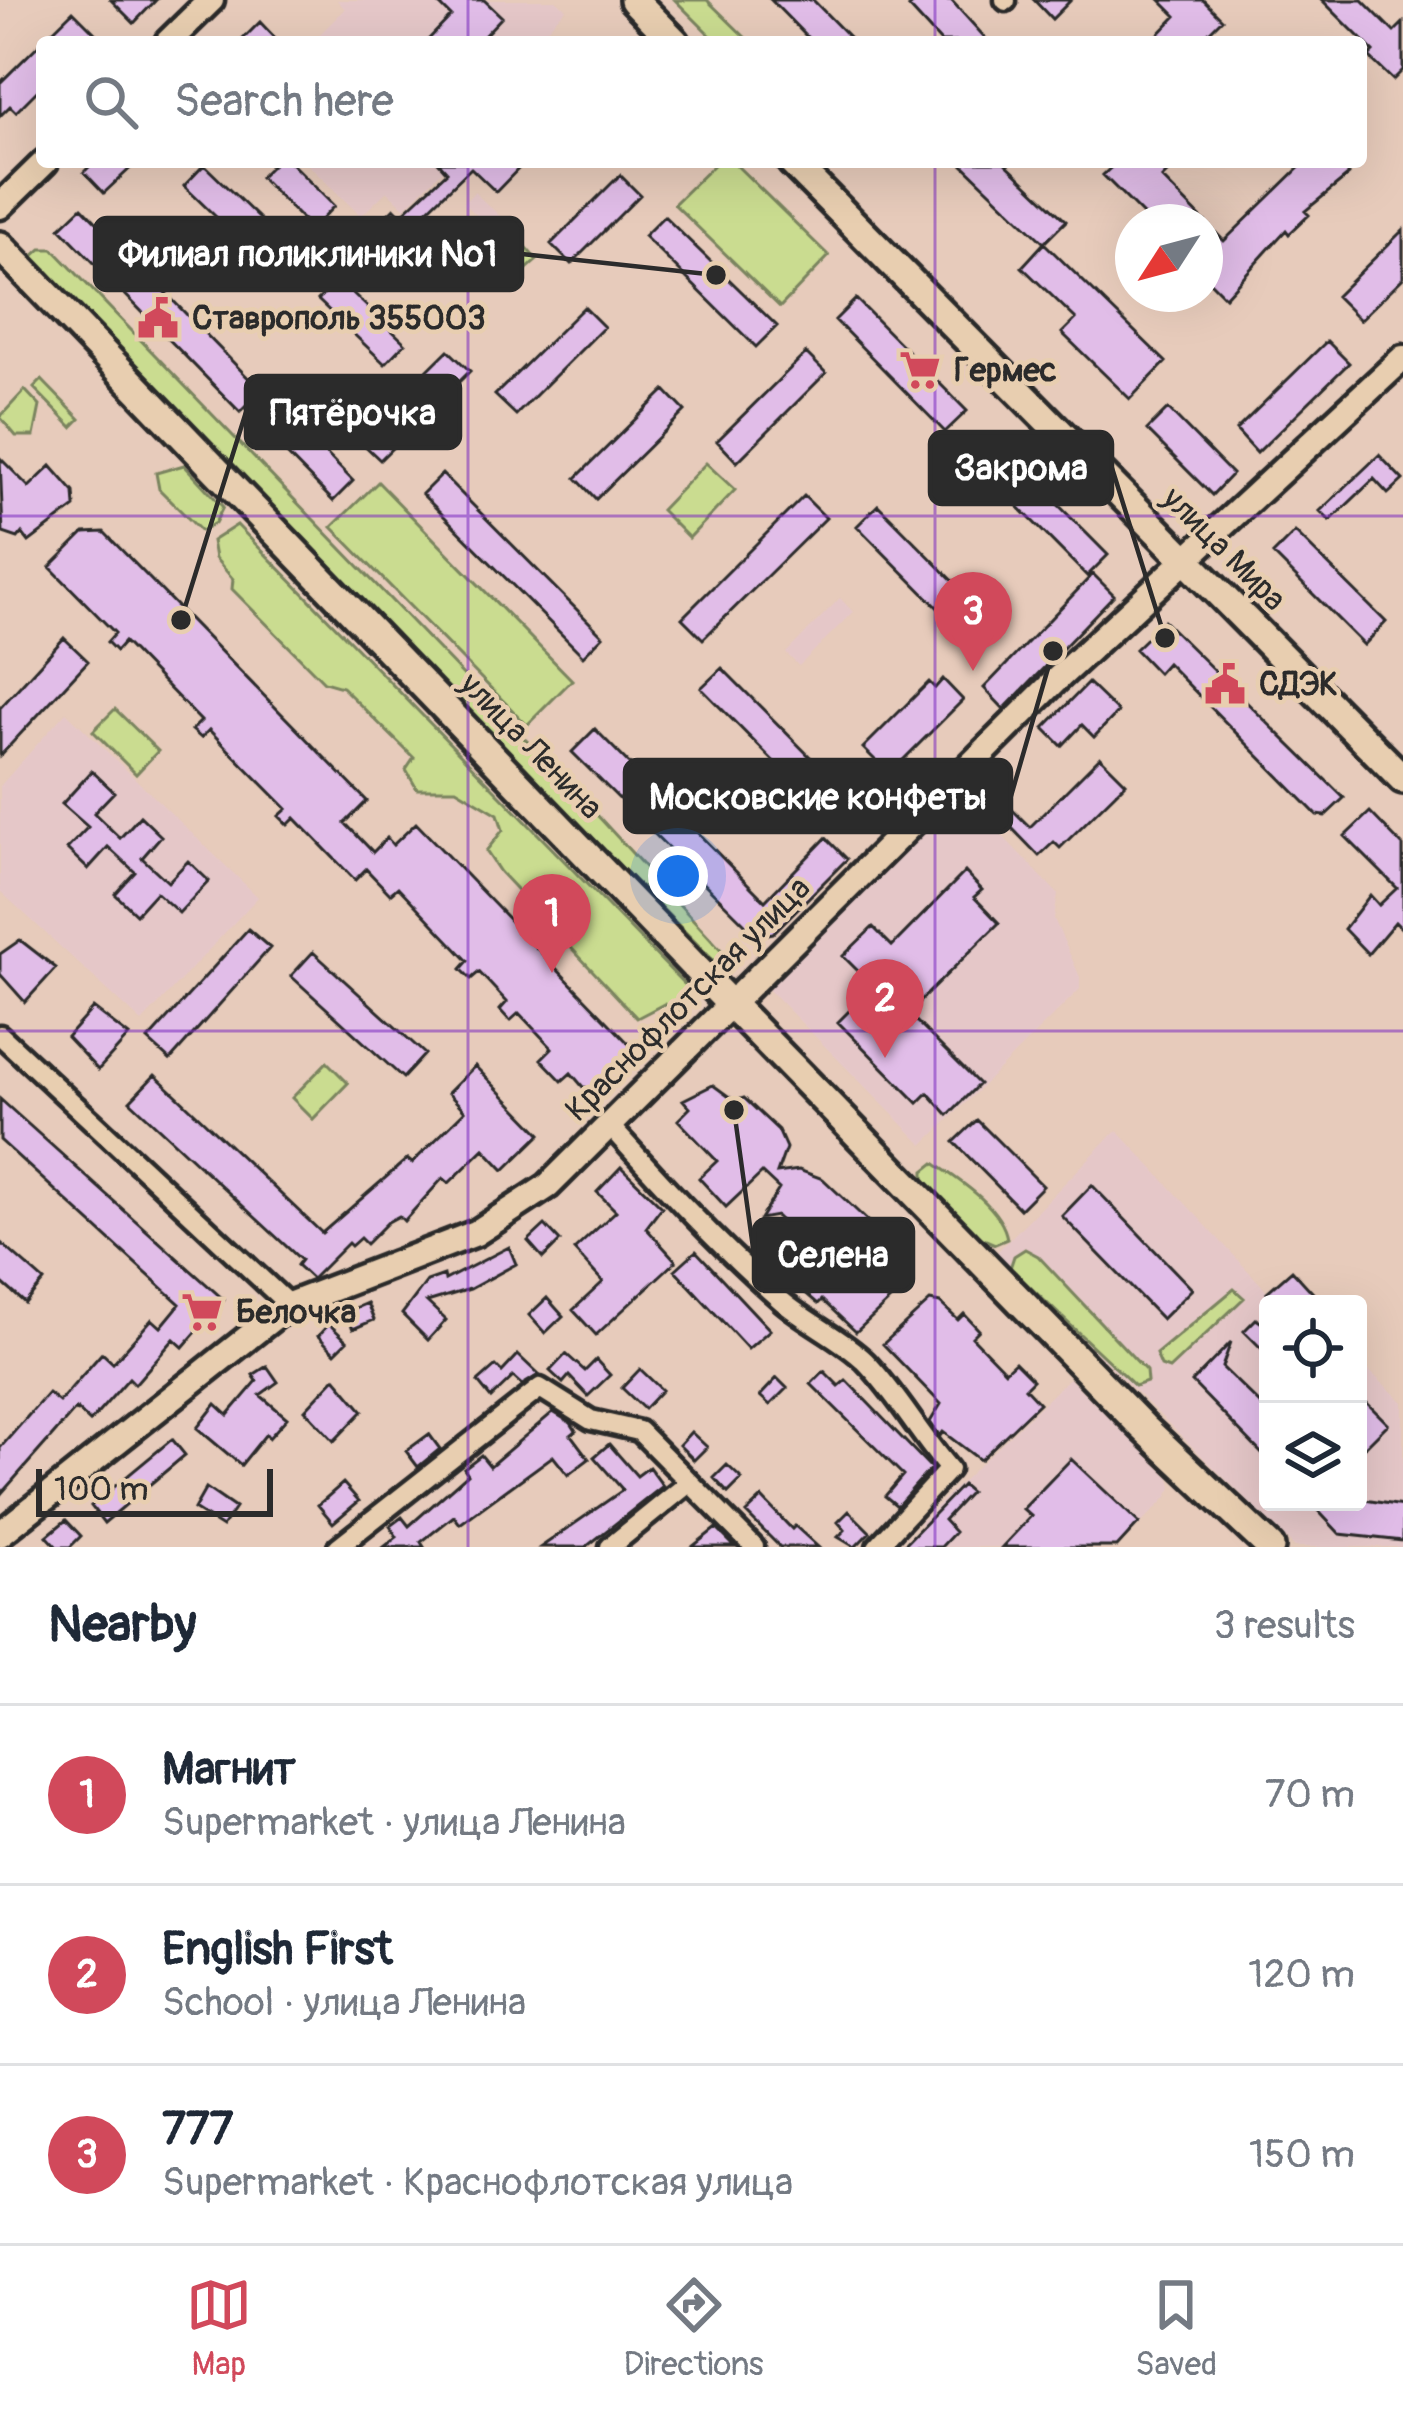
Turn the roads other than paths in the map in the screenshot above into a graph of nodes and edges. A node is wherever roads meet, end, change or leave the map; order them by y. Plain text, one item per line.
1 (212, 0) edge
2 (634, 0) edge
3 (174, 36) edge
4 (669, 36) edge
5 (39, 168) edge
6 (798, 168) edge
7 (0, 206) edge
8 (0, 246) edge
9 (1403, 358) edge
10 (1184, 559) junction
11 (1403, 779) edge
12 (729, 1003) junction
13 (0, 1035) edge
14 (609, 1125) junction
15 (290, 1305) junction
16 (689, 1483) junction
17 (0, 1534) edge
18 (338, 1547) edge
19 (610, 1547) edge
20 (754, 1547) edge
21 (877, 1547) edge
22 (1270, 1547) edge

1 - 3 street
2 - 4 main road
5 - 7 street
6 - 10 main road, улица Мира
8 - 12 main road, улица Ленина
9 - 10 street, Краснофлотская улица
10 - 11 main road, улица Мира
10 - 12 street, Краснофлотская улица
12 - 14 street, Краснофлотская улица
12 - 22 main road, улица Ленина
13 - 15 street
14 - 15 street, Краснофлотская улица
14 - 21 street
15 - 17 street, Краснофлотская улица
16 - 18 street
16 - 19 street
16 - 20 street

